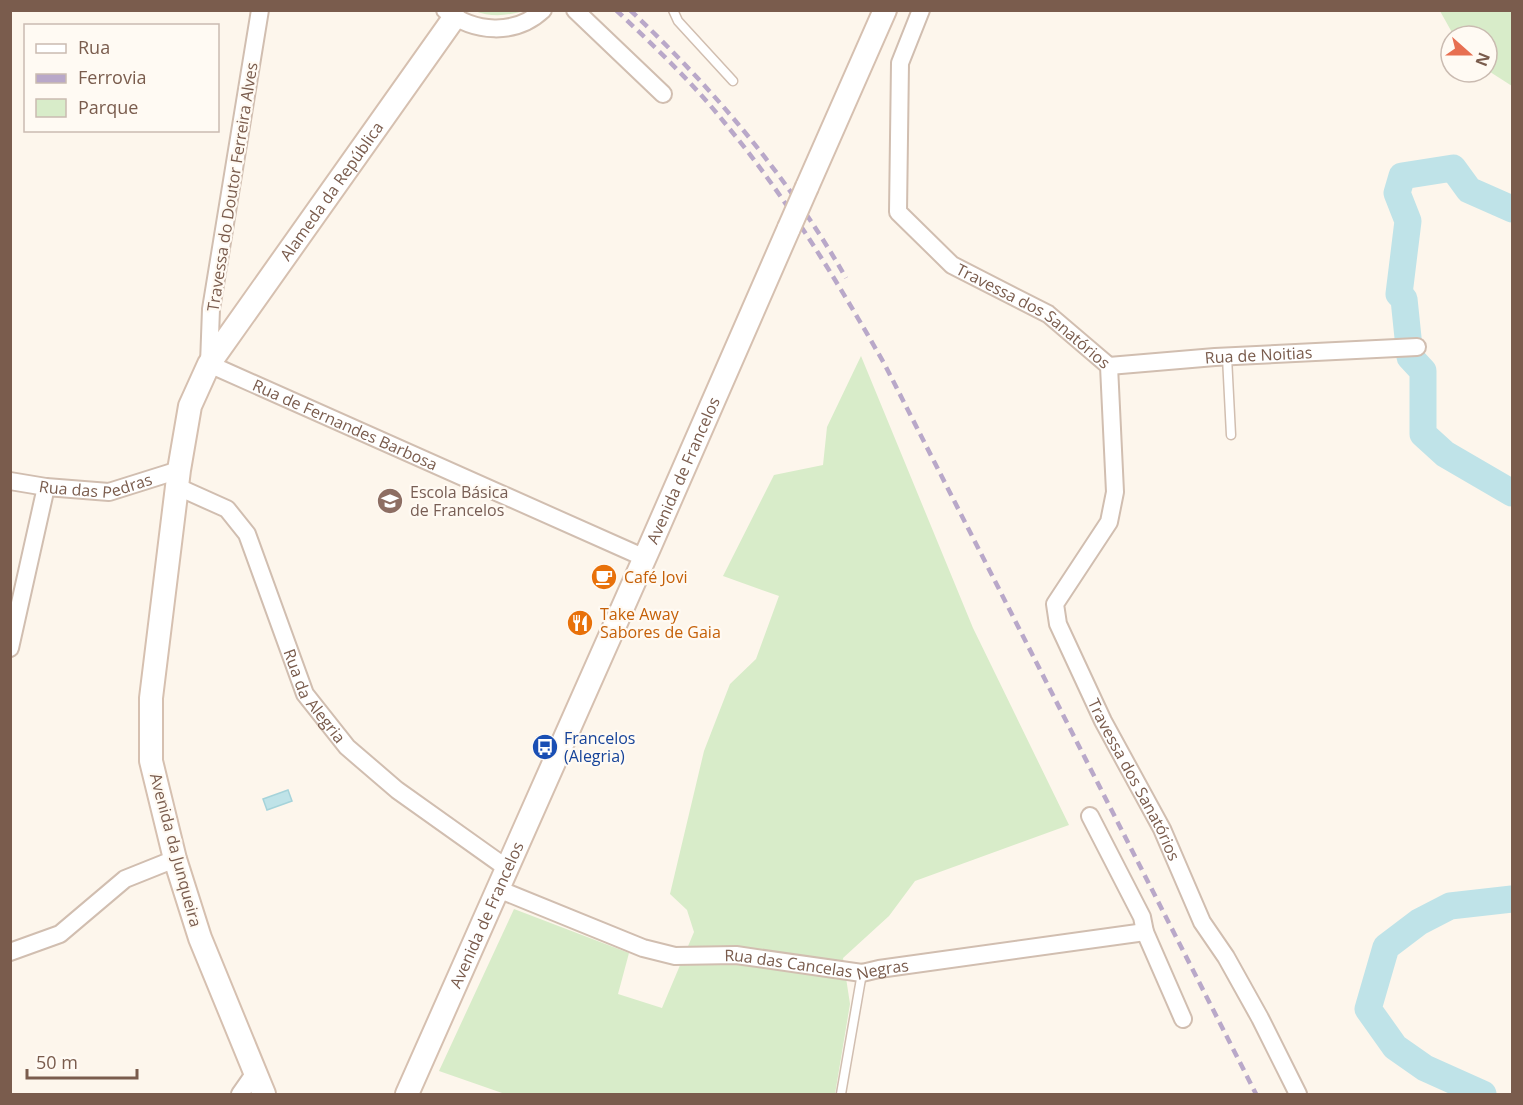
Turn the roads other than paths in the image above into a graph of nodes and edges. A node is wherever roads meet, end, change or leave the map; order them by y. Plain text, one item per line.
1 (260, 10) edge
2 (543, 10) edge
3 (575, 10) edge
4 (673, 10) edge
5 (885, 10) edge
6 (921, 10) edge
7 (449, 14) edge
8 (733, 81) dead end
9 (663, 94) dead end
10 (1413, 347) dead end
11 (1227, 357) junction
12 (209, 364) junction
13 (1109, 366) junction
14 (1231, 435) dead end
15 (179, 479) junction
16 (10, 481) edge
17 (46, 487) junction
18 (645, 558) junction
19 (10, 648) edge
20 (1090, 816) dead end
21 (175, 859) junction
22 (503, 879) junction
23 (1145, 932) junction
24 (10, 952) edge
25 (861, 973) junction
26 (1183, 1019) dead end
27 (254, 1074) junction
28 (240, 1095) edge
29 (264, 1095) edge
30 (407, 1095) edge
31 (841, 1095) edge
32 (1298, 1095) edge

1 - 12 street, Travessa do Doutor Ferreira Alves
2 - 7 street
3 - 9 street
4 - 8 lane
5 - 18 main road, Avenida de Francelos, bridge
6 - 13 street, Travessa dos Sanatórios
7 - 12 main road, Alameda da República
10 - 11 street, Rua de Noitias
11 - 13 street, Rua de Noitias
11 - 14 lane
12 - 15 main road, Alameda da República
12 - 18 street, Rua de Fernandes Barbosa
13 - 32 street, Travessa dos Sanatórios
15 - 17 street, Rua das Pedras
15 - 21 main road, Avenida da Junqueira
15 - 22 street, Rua da Alegria
16 - 17 street, Rua das Pedras
17 - 19 street
18 - 22 main road, Avenida de Francelos
20 - 23 street
21 - 24 street
21 - 27 main road, Avenida da Junqueira
22 - 25 street, Rua das Cancelas Negras
22 - 30 main road, Avenida de Francelos
23 - 25 street, Rua das Cancelas Negras
23 - 26 street
25 - 31 lane
27 - 28 street
27 - 29 main road, Avenida da Junqueira

